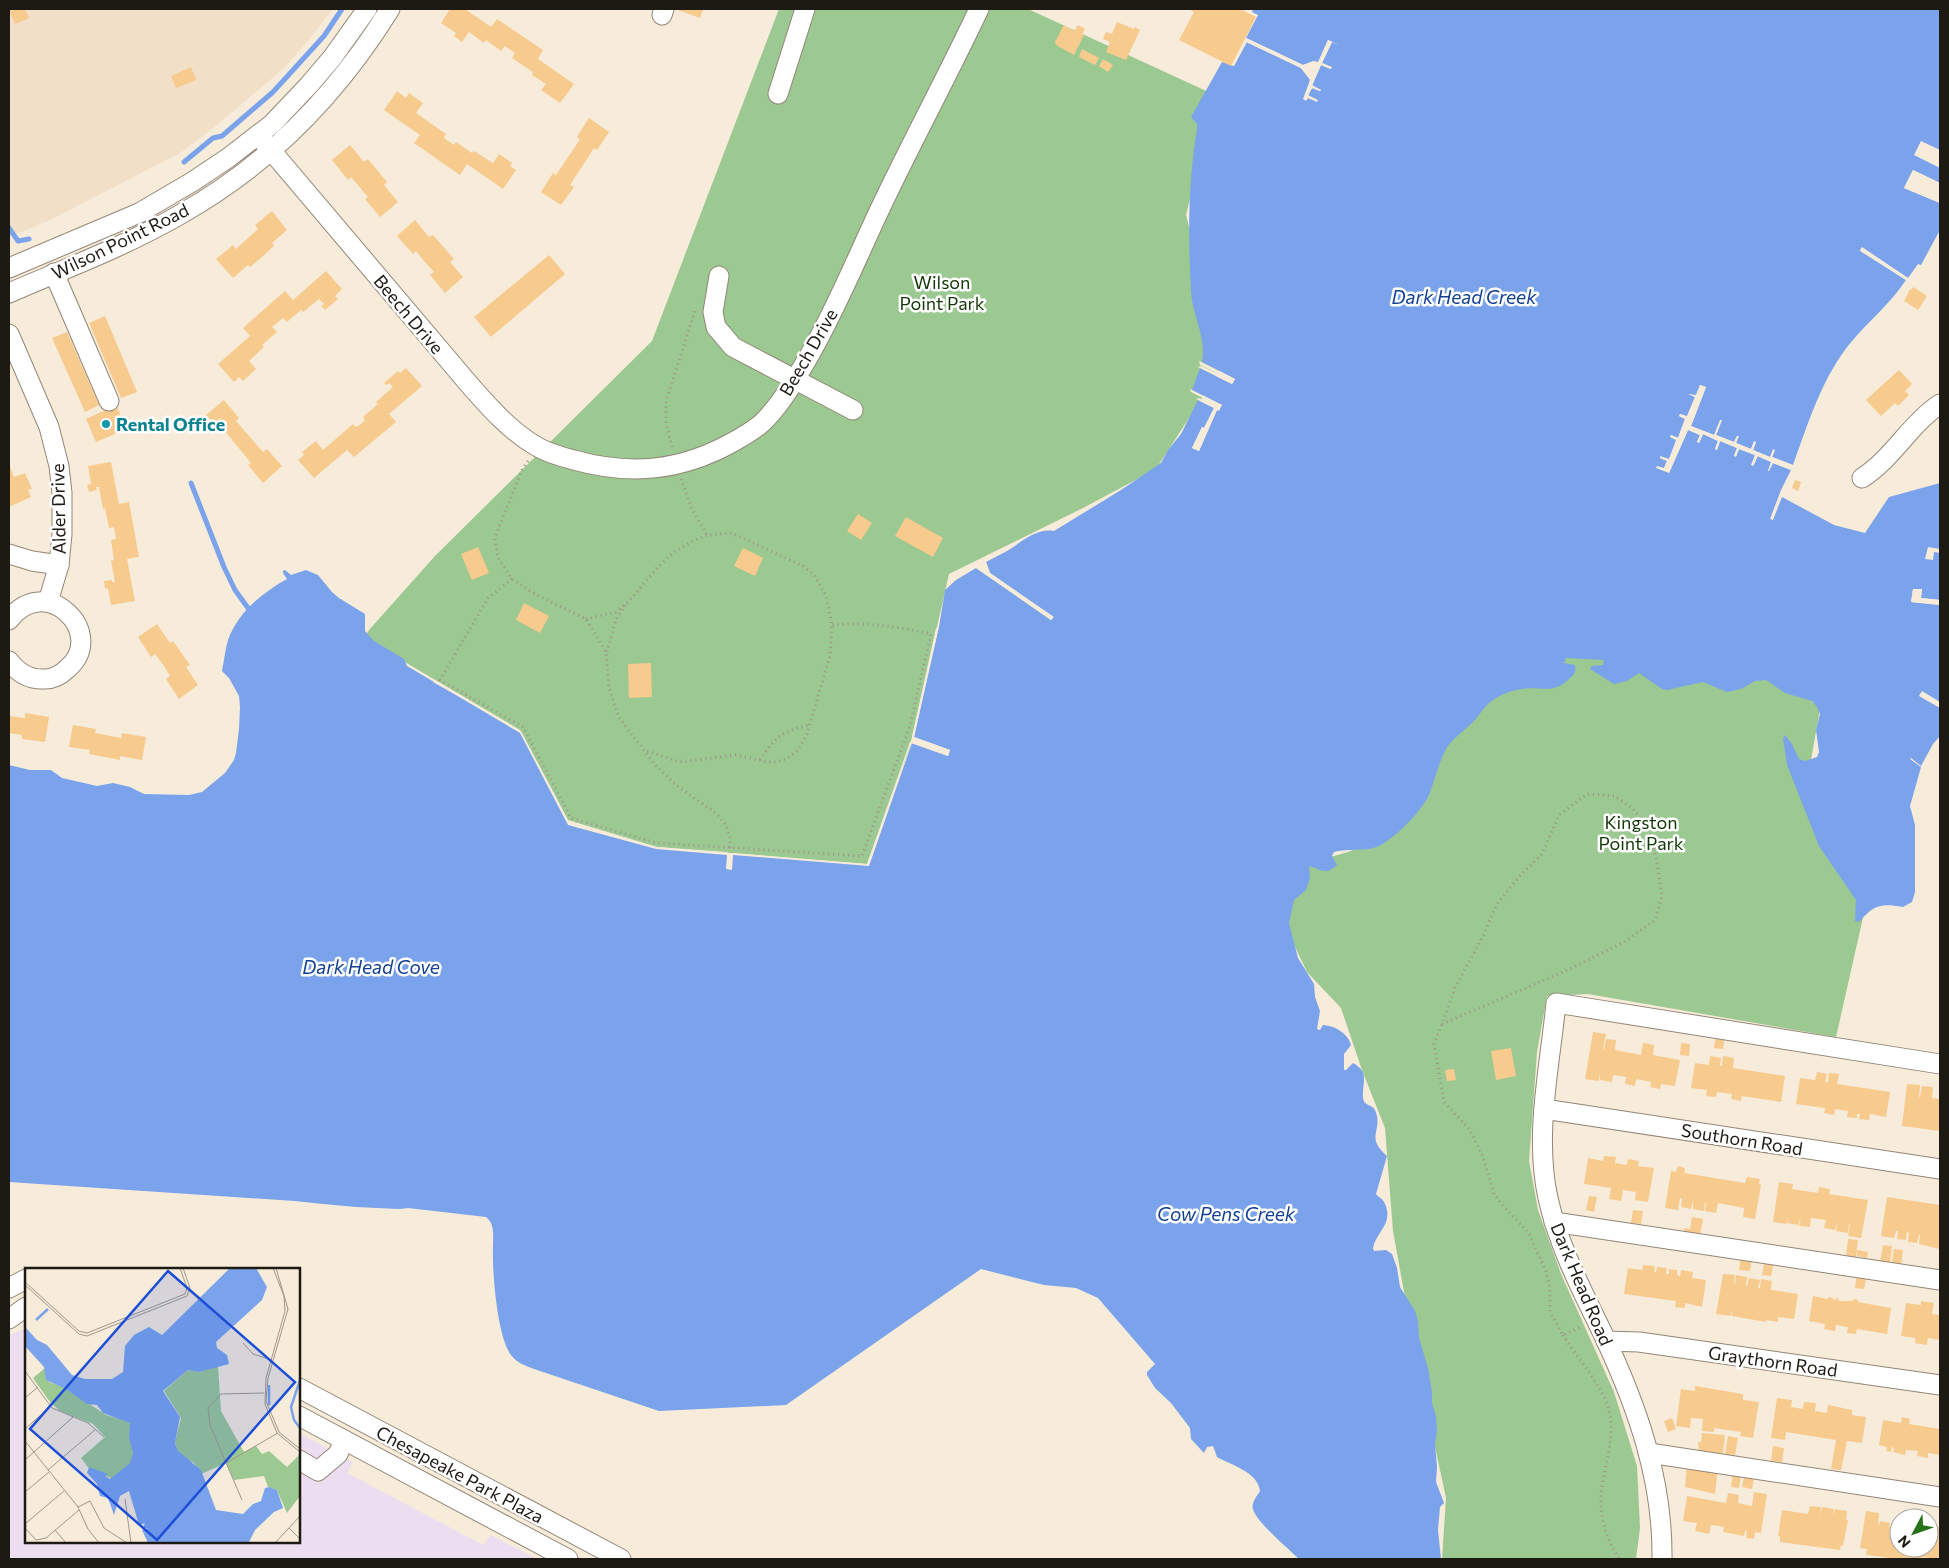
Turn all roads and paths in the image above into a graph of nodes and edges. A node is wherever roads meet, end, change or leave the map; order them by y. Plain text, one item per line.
1 (367, 9) edge
2 (390, 9) edge
3 (805, 9) edge
4 (979, 9) edge
5 (778, 94) dead end
6 (258, 136) junction
7 (271, 151) junction
8 (9, 268) edge
9 (54, 274) junction
10 (719, 276) dead end
11 (9, 293) edge
12 (695, 309) dead end
13 (9, 334) edge
14 (796, 381) junction
15 (109, 400) dead end
16 (1940, 404) edge
17 (853, 410) dead end
18 (537, 447) junction
19 (676, 464) junction
20 (1862, 478) dead end
21 (707, 535) junction
22 (9, 554) edge
23 (59, 565) junction
24 (512, 579) junction
25 (629, 601) junction
26 (48, 602) junction
27 (9, 620) edge
28 (586, 620) junction
29 (832, 625) junction
30 (606, 652) junction
31 (9, 661) edge
32 (810, 725) junction
33 (644, 750) junction
34 (760, 760) junction
35 (730, 848) junction
36 (1442, 1024) junction
37 (1940, 1064) edge
38 (1544, 1110) junction
39 (1940, 1169) edge
40 (1554, 1222) junction
41 (25, 1280) edge
42 (1940, 1280) edge
43 (9, 1288) edge
44 (25, 1308) edge
45 (9, 1319) edge
46 (1596, 1321) junction
47 (1563, 1335) junction
48 (1606, 1341) junction
49 (1940, 1385) edge
50 (300, 1389) edge
51 (300, 1417) edge
52 (344, 1440) junction
53 (1649, 1453) junction
54 (300, 1461) edge
55 (1940, 1497) edge
56 (568, 1559) edge
57 (621, 1559) edge
58 (1619, 1559) edge
59 (1662, 1559) edge

1 - 6 street, Wilson Point Road
2 - 7 street, Wilson Point Road
3 - 5 street
4 - 14 street, Beech Drive
6 - 7 street, Beech Drive
6 - 8 street, Wilson Point Road
7 - 9 street, Wilson Point Road
7 - 18 street, Beech Drive
9 - 11 street, Wilson Point Road
9 - 15 street
10 - 14 street
12 - 19 path
13 - 23 street, Alder Drive
14 - 17 street
14 - 19 street, Beech Drive
16 - 20 street
18 - 19 street, Beech Drive
18 - 24 path
19 - 21 path
21 - 25 path
21 - 29 path
22 - 23 street
23 - 26 street, Alder Drive
24 - 28 path
24 - 35 path
25 - 28 path
25 - 30 path
26 - 27 street
26 - 31 street
28 - 30 path
29 - 32 path
29 - 35 path
30 - 33 path
32 - 34 path
32 - 34 path
33 - 34 path
33 - 35 path
36 - 36 path
36 - 47 path
37 - 38 street, Dark Head Road
38 - 39 street, Southorn Road
38 - 40 street, Dark Head Road
40 - 42 street
40 - 46 street, Dark Head Road
41 - 43 street
44 - 45 street
46 - 47 path
46 - 48 street, Dark Head Road
47 - 58 path
48 - 49 street, Graythorn Road
48 - 53 street, Dark Head Road
50 - 57 street, Chesapeake Park Plaza
51 - 52 street, Chesapeake Park Plaza
52 - 54 street
52 - 56 street, Chesapeake Park Plaza
53 - 55 street
53 - 59 street, Dark Head Road

